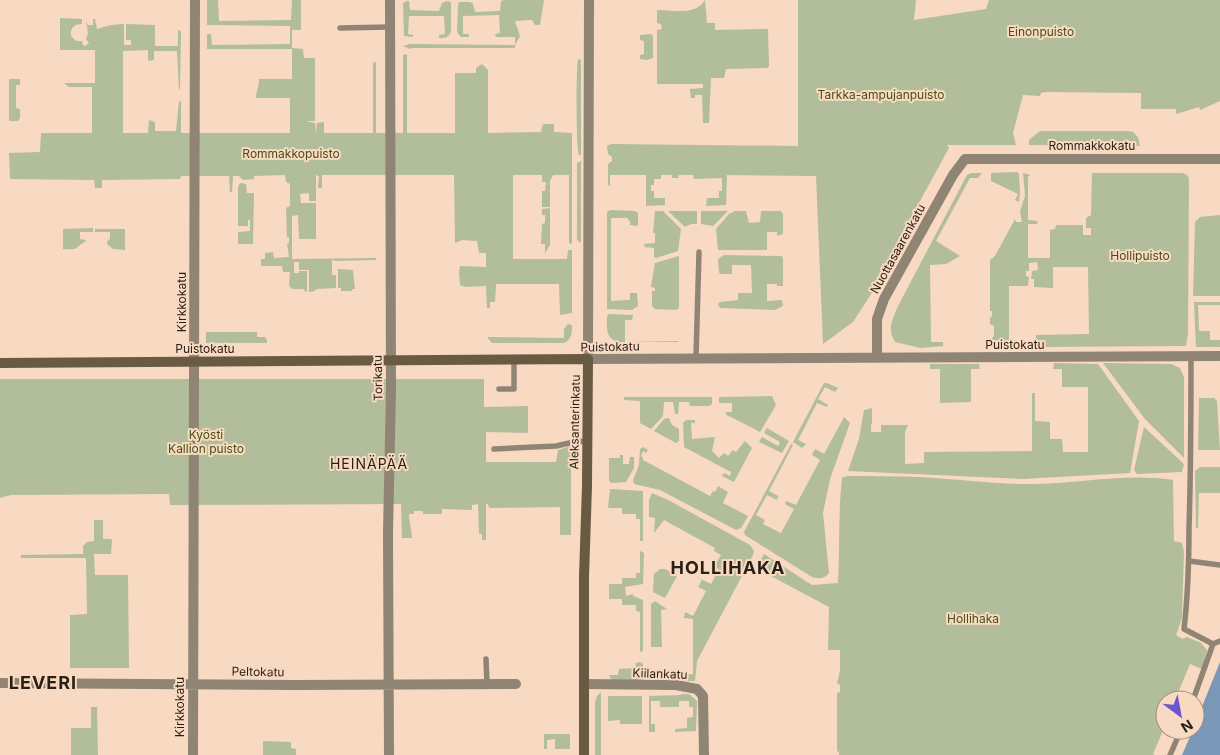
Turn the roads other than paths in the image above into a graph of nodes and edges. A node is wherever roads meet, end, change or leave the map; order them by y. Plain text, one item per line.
1 (195, 0) edge
2 (390, 0) edge
3 (589, 0) edge
4 (390, 27) junction
5 (340, 28) dead end
6 (965, 159) joint
7 (1220, 159) edge
8 (699, 252) dead end
9 (1191, 356) junction
10 (1220, 356) edge
11 (696, 358) junction
12 (877, 358) junction
13 (588, 359) junction
14 (390, 360) junction
15 (514, 360) junction
16 (194, 361) junction
17 (0, 363) edge
18 (499, 389) dead end
19 (587, 441) junction
20 (494, 448) dead end
21 (1189, 561) junction
22 (1220, 565) edge
23 (1220, 641) edge
24 (1213, 644) junction
25 (486, 659) dead end
26 (0, 683) edge
27 (193, 684) junction
28 (487, 684) junction
29 (516, 684) dead end
30 (584, 684) junction
31 (390, 685) junction
32 (1197, 690) edge
33 (1177, 740) edge
34 (193, 755) edge
35 (389, 755) edge
36 (584, 755) edge
37 (704, 755) edge
38 (1170, 755) edge

1 - 16 street, Kirkkokatu
2 - 4 street, Torikatu
3 - 13 street, Aleksanterinkatu
4 - 5 lane
4 - 14 street, Torikatu
6 - 7 street, Rommakkokatu
6 - 12 street, Nuottasaarenkatu
8 - 11 lane
9 - 10 street, Puistokatu
9 - 12 street, Puistokatu
9 - 21 lane
11 - 12 street, Puistokatu
11 - 13 street, Puistokatu
13 - 15 main road, Puistokatu
13 - 19 main road, Aleksanterinkatu
14 - 15 main road, Puistokatu
14 - 16 main road, Puistokatu
14 - 31 street, Torikatu
15 - 18 lane
16 - 17 main road, Puistokatu
16 - 27 street, Kirkkokatu
19 - 20 lane
19 - 30 main road, Aleksanterinkatu
21 - 22 lane
21 - 24 lane
23 - 24 lane
24 - 32 lane
25 - 28 lane
26 - 27 street, Peltokatu
27 - 31 street, Peltokatu
27 - 34 street, Kirkkokatu
28 - 29 street, Peltokatu
28 - 31 street, Peltokatu
30 - 36 main road, Aleksanterinkatu
30 - 37 street, Kiilankatu
31 - 35 street, Torikatu
33 - 38 lane

